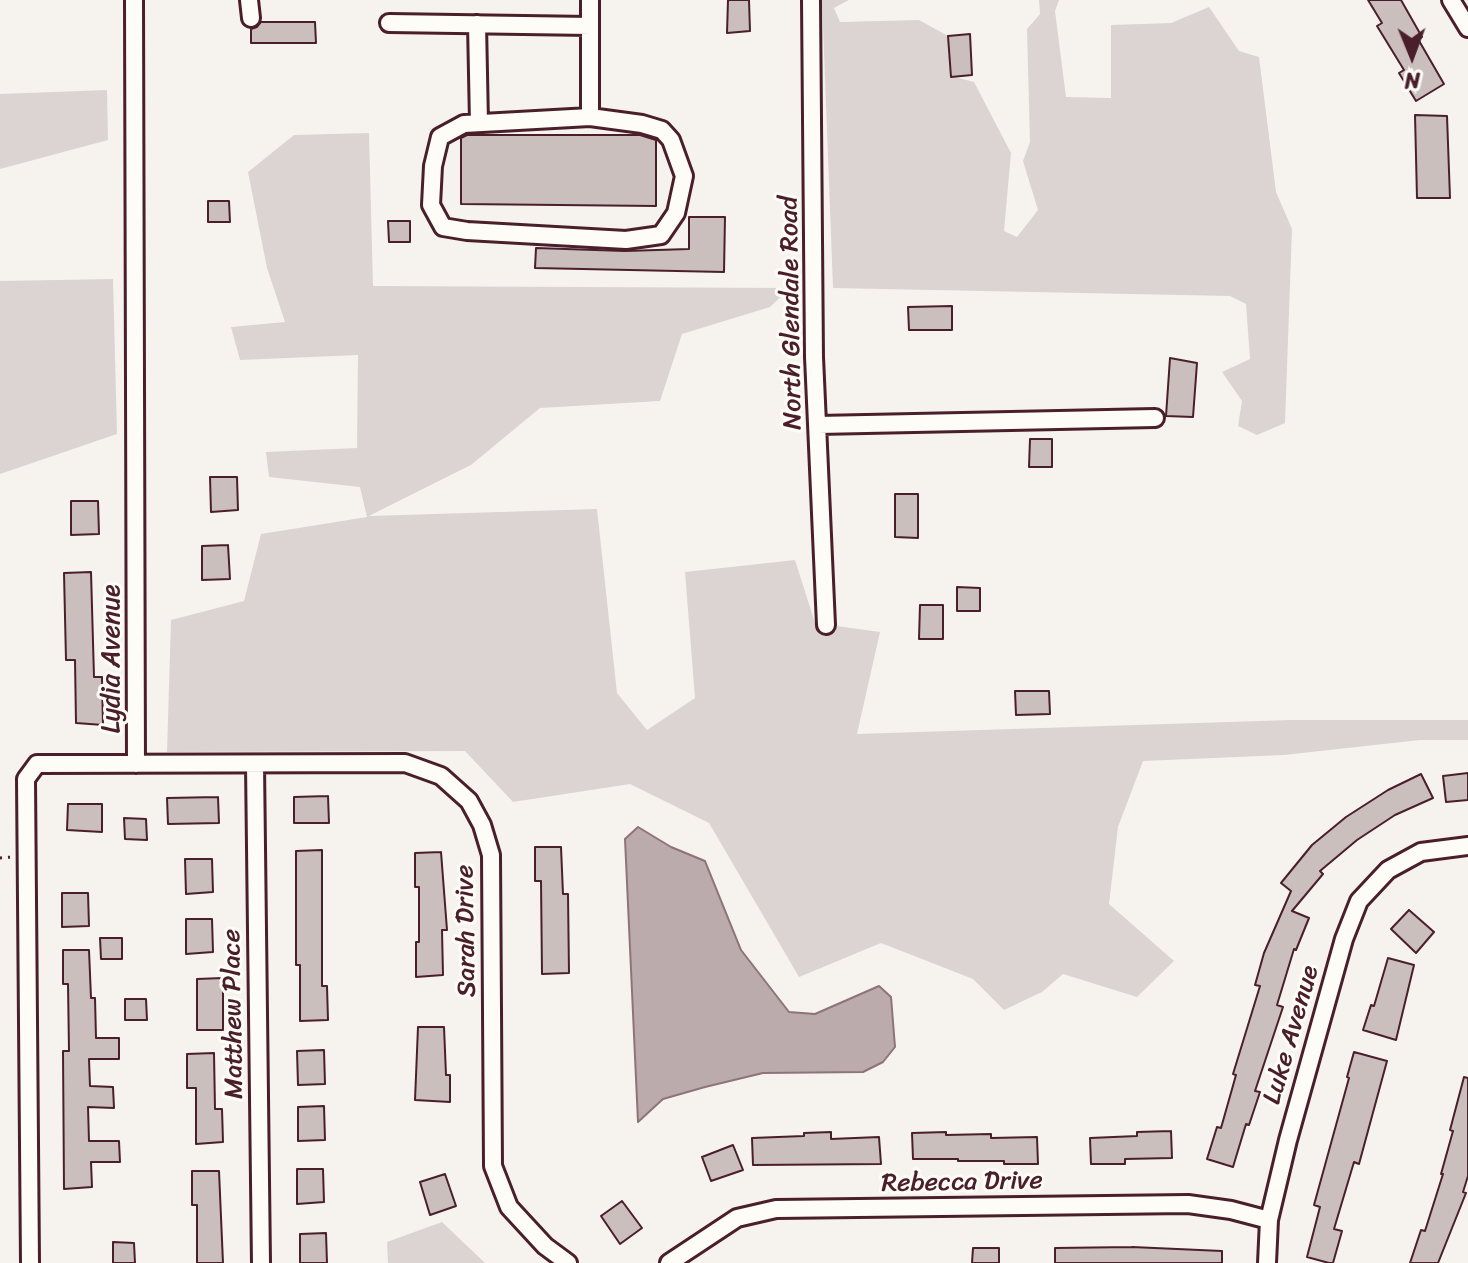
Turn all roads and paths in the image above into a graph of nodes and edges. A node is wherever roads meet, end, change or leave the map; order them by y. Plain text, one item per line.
1 (134, 0) edge
2 (249, 0) edge
3 (590, 0) edge
4 (811, 0) edge
5 (1451, 0) edge
6 (251, 18) dead end
7 (389, 23) dead end
8 (477, 24) junction
9 (590, 26) junction
10 (1468, 28) edge
11 (590, 117) junction
12 (479, 123) junction
13 (1155, 418) dead end
14 (818, 425) junction
15 (826, 625) dead end
16 (136, 764) junction
17 (255, 764) junction
18 (1468, 846) edge
19 (1269, 1220) junction
20 (30, 1263) edge
21 (261, 1263) edge
22 (568, 1263) edge
23 (669, 1263) edge
24 (1267, 1263) edge

1 - 16 street, Lydia Avenue
2 - 6 street
3 - 9 street
4 - 14 street, North Glendale Road
5 - 10 street
7 - 8 street
8 - 9 street
8 - 12 street
9 - 11 street
11 - 12 street
11 - 12 street
13 - 14 street
14 - 15 street, North Glendale Road
16 - 17 street, Sarah Drive
16 - 20 street, Lydia Avenue
17 - 21 street, Matthew Place
17 - 22 street, Sarah Drive
18 - 19 street, Luke Avenue
19 - 23 street, Rebecca Drive
19 - 24 street, Luke Avenue

